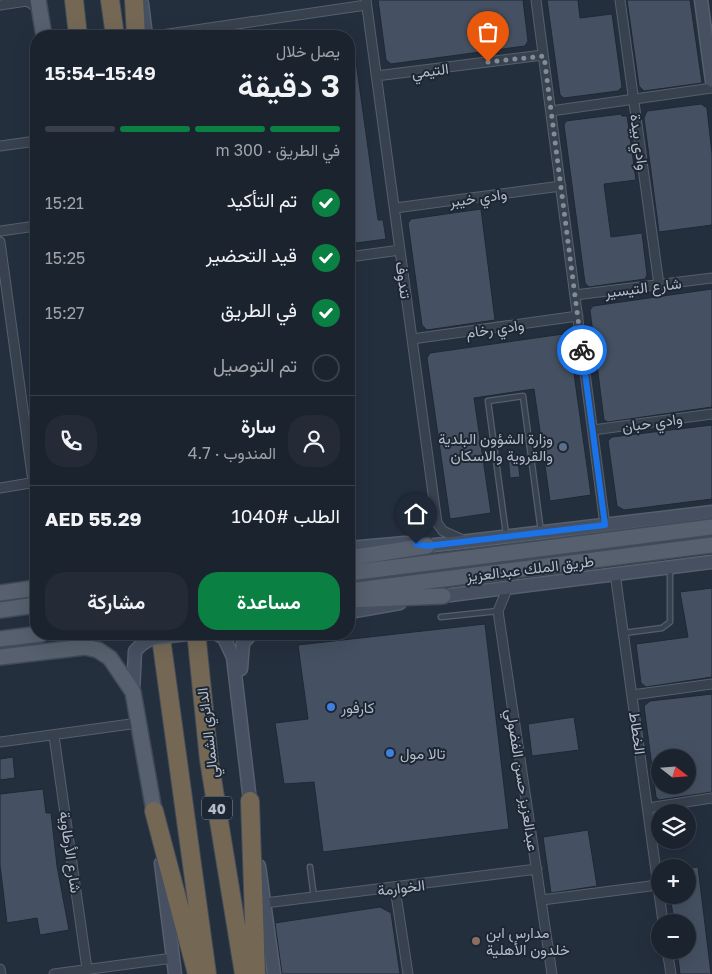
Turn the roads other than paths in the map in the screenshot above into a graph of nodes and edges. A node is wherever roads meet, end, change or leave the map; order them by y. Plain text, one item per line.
1 (74, 0) edge
2 (110, 0) edge
3 (134, 0) edge
4 (141, 0) edge
5 (536, 0) edge
6 (620, 0) edge
7 (701, 0) edge
8 (33, 3) edge
9 (366, 3) edge
10 (0, 5) edge
11 (42, 30) edge
12 (77, 30) edge
13 (114, 30) edge
14 (136, 30) edge
15 (145, 30) edge
16 (193, 30) edge
17 (544, 56) junction
18 (376, 76) junction
19 (712, 80) edge
20 (712, 88) edge
21 (634, 100) junction
22 (551, 111) junction
23 (30, 142) edge
24 (0, 146) edge
25 (560, 186) junction
26 (394, 208) junction
27 (30, 227) edge
28 (0, 231) edge
29 (0, 242) edge
30 (400, 250) junction
31 (355, 256) edge
32 (712, 278) edge
33 (659, 285) junction
34 (575, 296) junction
35 (578, 316) junction
36 (412, 339) junction
37 (712, 414) edge
38 (592, 430) junction
39 (30, 448) edge
40 (30, 483) edge
41 (0, 488) edge
42 (712, 512) edge
43 (605, 525) junction
44 (712, 527) edge
45 (541, 534) junction
46 (506, 537) junction
47 (468, 541) junction
48 (712, 545) edge
49 (427, 546) junction
50 (355, 547) edge
51 (355, 557) edge
52 (712, 562) edge
53 (670, 568) junction
54 (355, 571) edge
55 (615, 573) junction
56 (508, 587) junction
57 (30, 589) edge
58 (355, 590) edge
59 (0, 593) edge
60 (444, 596) junction
61 (355, 600) edge
62 (30, 606) edge
63 (2, 610) edge
64 (355, 611) edge
65 (498, 611) junction
66 (441, 617) dead end
67 (624, 633) junction
68 (30, 635) edge
69 (0, 639) edge
70 (149, 640) edge
71 (192, 640) edge
72 (225, 640) edge
73 (246, 640) edge
74 (162, 645) dead end
75 (0, 657) edge
76 (712, 684) edge
77 (133, 692) junction
78 (632, 695) junction
79 (241, 722) junction
80 (138, 723) junction
81 (54, 736) junction
82 (0, 742) edge
83 (712, 798) edge
84 (250, 801) junction
85 (648, 808) junction
86 (154, 811) junction
87 (655, 859) edge
88 (310, 868) dead end
89 (537, 869) junction
90 (651, 886) edge
91 (395, 888) junction
92 (314, 898) junction
93 (542, 900) junction
94 (264, 903) junction
95 (173, 958) junction
96 (668, 959) edge
97 (0, 968) edge
98 (87, 969) junction
99 (1, 974) edge
100 (54, 974) edge
101 (175, 974) edge
102 (197, 974) edge
103 (207, 974) edge
104 (244, 974) edge
105 (256, 974) edge
106 (274, 974) edge
107 (408, 974) edge
108 (552, 974) edge
109 (671, 974) edge

1 - 12 highway
2 - 13 highway
3 - 14 highway
4 - 15 street
5 - 17 street
6 - 21 street, وادي بيدة
7 - 19 street
8 - 10 street
8 - 11 main road
9 - 16 street
9 - 18 street, تندوف
17 - 18 street, التيمي
17 - 22 street
18 - 26 street, تندوف
20 - 21 street
21 - 22 street
21 - 33 street, وادي بيدة
22 - 25 street
23 - 24 street
25 - 26 street, وادي خيبر
25 - 34 street
26 - 30 street, تندوف
27 - 28 street
29 - 39 street
30 - 31 street
30 - 36 street, تندوف
32 - 33 street, شارع التيسير
33 - 34 street, شارع التيسير
34 - 35 street
35 - 36 street, وادي رخام
35 - 38 street
36 - 47 street, تندوف
37 - 38 street, وادي حبان
38 - 43 street
40 - 41 street
42 - 43 street
43 - 45 street
44 - 54 main road, طريق الملك عبدالعزيز
45 - 46 street
45 - 46 lane
46 - 47 street
47 - 49 street
48 - 58 main road, طريق الملك عبدالعزيز
49 - 50 street
49 - 51 main road
52 - 53 street
53 - 55 street
53 - 67 lane
55 - 56 street
55 - 67 street, الخطاط
56 - 60 street
56 - 65 street
57 - 59 main road
60 - 61 main road
60 - 64 street
62 - 63 main road
65 - 66 lane
65 - 89 street, عبدالعزيز حسن الفضولي
67 - 78 street, الخطاط
68 - 69 main road
70 - 77 street, bridge
71 - 104 highway, الدائري الشمالي / 40
72 - 79 street
73 - 79 street
74 - 103 highway, 40
75 - 77 main road
76 - 78 street
77 - 80 main road
78 - 85 street, الخطاط
79 - 84 street
80 - 81 street
80 - 86 main road
81 - 82 street
81 - 98 street, شارع الأرطاوية
83 - 85 street
84 - 94 street
84 - 105 highway
85 - 87 street, الخطاط
86 - 95 street
86 - 102 highway
88 - 92 lane
89 - 91 street, الخوارمة
89 - 93 street, عبدالعزيز حسن الفضولي
90 - 93 street
91 - 92 street, الخوارمة
91 - 107 street
92 - 94 street, الخوارمة
93 - 108 street, عبدالعزيز حسن الفضولي
94 - 106 street
95 - 98 street
95 - 101 street
96 - 109 street
97 - 99 street
98 - 100 street

